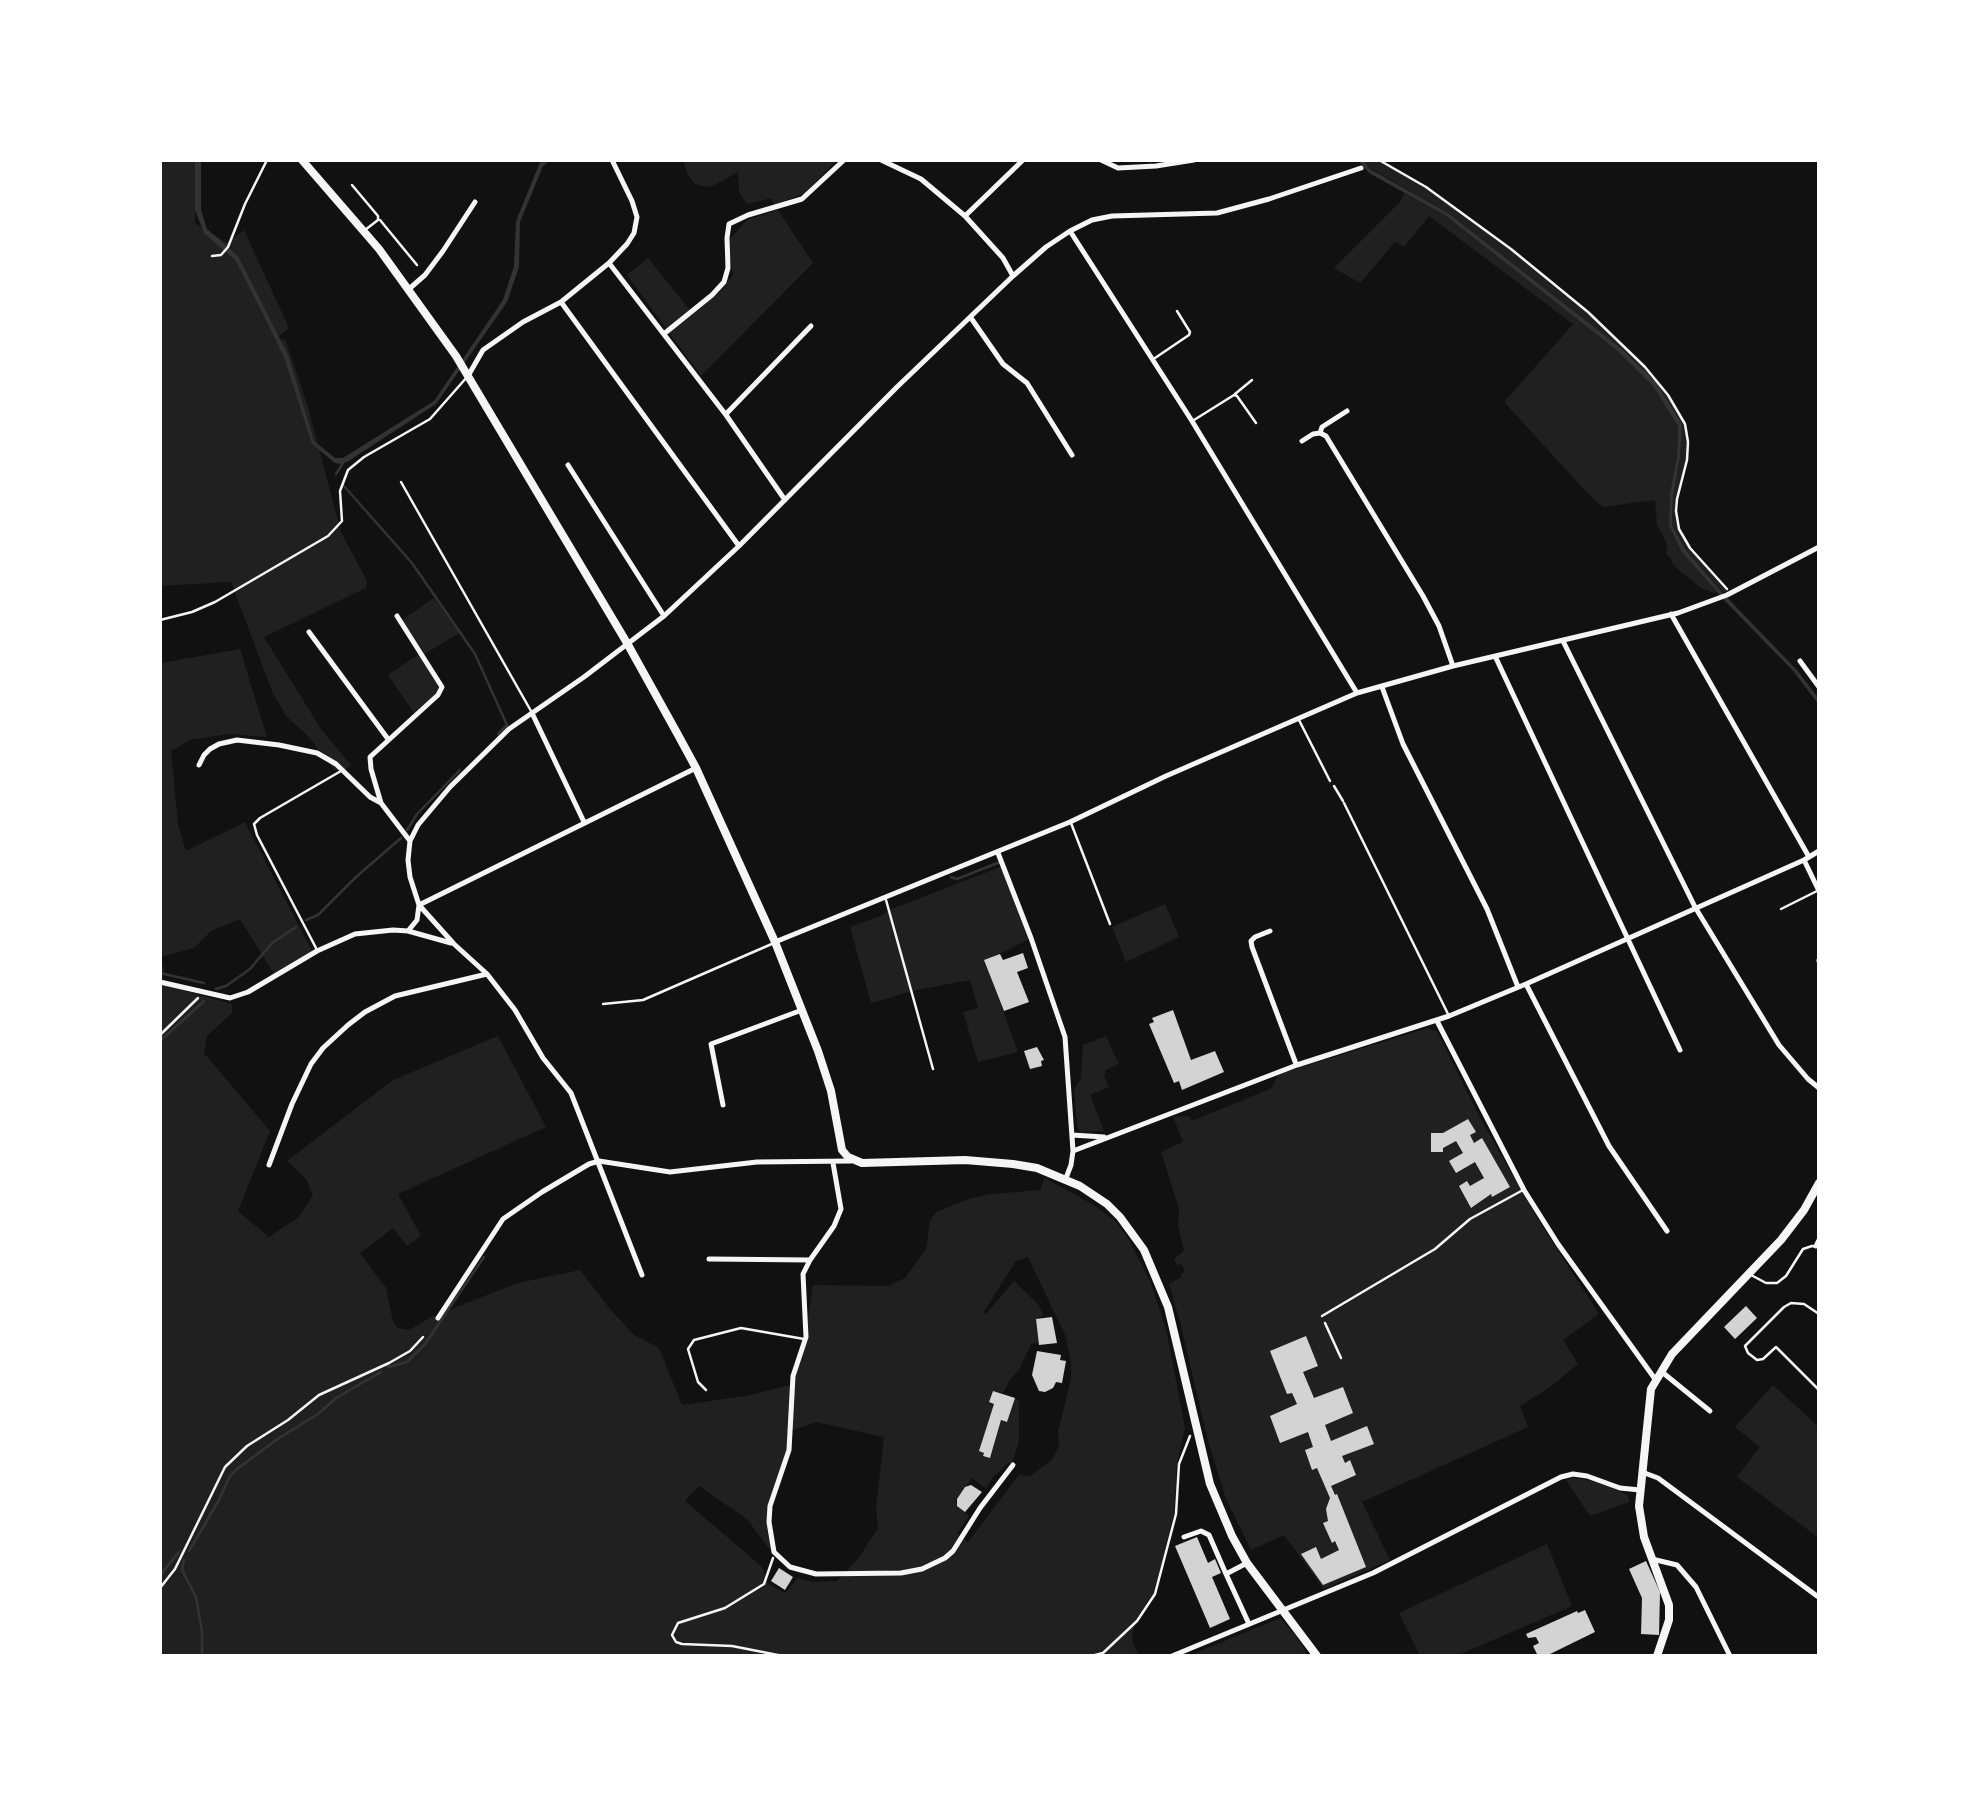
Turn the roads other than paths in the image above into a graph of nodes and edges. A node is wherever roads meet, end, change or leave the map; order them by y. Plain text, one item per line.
1 (268, 160) edge
2 (302, 160) edge
3 (612, 160) edge
4 (844, 160) edge
5 (881, 160) edge
6 (1022, 160) edge
7 (1101, 160) edge
8 (1194, 160) edge
9 (1361, 168) dead end
10 (352, 184) dead end
11 (475, 202) dead end
12 (965, 216) junction
13 (378, 220) junction
14 (1070, 230) junction
15 (364, 231) junction
16 (212, 256) dead end
17 (610, 263) junction
18 (417, 266) dead end
19 (1013, 276) junction
20 (409, 289) junction
21 (561, 302) junction
22 (1177, 311) dead end
23 (970, 318) junction
24 (811, 326) dead end
25 (665, 333) junction
26 (1152, 360) junction
27 (466, 373) junction
28 (1252, 380) dead end
29 (1234, 395) junction
30 (1347, 411) dead end
31 (726, 414) junction
32 (1192, 421) junction
33 (1256, 423) dead end
34 (1320, 433) junction
35 (1302, 441) dead end
36 (1072, 455) dead end
37 (568, 465) dead end
38 (401, 482) dead end
39 (785, 500) junction
40 (739, 546) junction
41 (1819, 547) edge
42 (1672, 614) junction
43 (397, 616) dead end
44 (664, 616) junction
45 (160, 620) edge
46 (308, 632) dead end
47 (1563, 641) junction
48 (627, 642) junction
49 (1495, 656) junction
50 (1800, 661) dead end
51 (1453, 666) junction
52 (1382, 686) junction
53 (1819, 687) edge
54 (1357, 693) junction
55 (532, 713) junction
56 (1298, 718) junction
57 (388, 740) junction
58 (199, 766) dead end
59 (696, 768) junction
60 (343, 770) junction
61 (1330, 780) road end
62 (382, 802) junction
63 (1344, 803) road end
64 (584, 822) junction
65 (1070, 822) junction
66 (410, 842) junction
67 (1819, 851) edge
68 (998, 852) junction
69 (1806, 859) junction
70 (1819, 891) edge
71 (886, 899) junction
72 (419, 905) junction
73 (1695, 907) junction
74 (1781, 909) dead end
75 (1110, 924) dead end
76 (408, 931) junction
77 (1270, 931) dead end
78 (1627, 938) junction
79 (775, 942) junction
80 (454, 944) junction
81 (317, 950) junction
82 (486, 974) junction
83 (160, 982) edge
84 (1526, 984) junction
85 (1518, 988) junction
86 (603, 1004) dead end
87 (802, 1010) junction
88 (1450, 1016) junction
89 (1437, 1020) junction
90 (1680, 1050) dead end
91 (1296, 1064) junction
92 (933, 1068) dead end
93 (1819, 1088) edge
94 (723, 1105) dead end
95 (1072, 1135) junction
96 (1106, 1137) junction
97 (1073, 1151) junction
98 (599, 1161) junction
99 (854, 1161) junction
100 (833, 1163) junction
101 (268, 1164) dead end
102 (1066, 1178) junction
103 (1819, 1183) edge
104 (1524, 1190) junction
105 (1668, 1231) dead end
106 (1818, 1244) edge
107 (709, 1259) dead end
108 (810, 1260) junction
109 (1750, 1274) junction
110 (642, 1276) dead end
111 (1819, 1314) edge
112 (1322, 1316) road end
113 (438, 1318) dead end
114 (805, 1339) junction
115 (1658, 1374) junction
116 (706, 1390) dead end
117 (1819, 1390) edge
118 (1710, 1411) dead end
119 (1014, 1465) dead end
120 (1642, 1472) junction
121 (1640, 1490) junction
122 (1184, 1537) dead end
123 (1652, 1558) junction
124 (1247, 1563) junction
125 (1226, 1574) junction
126 (1817, 1596) edge
127 (1284, 1610) junction
128 (1249, 1624) junction
129 (1172, 1656) edge
130 (1317, 1656) edge
131 (1657, 1656) edge
132 (1730, 1656) edge

1 - 16 lane
2 - 15 main road
3 - 17 street
4 - 25 street
5 - 12 street
6 - 12 street
7 - 8 street
9 - 14 street
10 - 13 lane
11 - 20 street
12 - 19 street
13 - 15 lane
13 - 18 lane
14 - 19 street
14 - 26 street
15 - 20 main road
17 - 21 street
17 - 25 street
19 - 23 street
20 - 27 main road
21 - 27 street
21 - 40 street
22 - 26 lane
23 - 36 street
23 - 39 street
24 - 31 street
25 - 31 street
26 - 32 street
27 - 45 lane
27 - 48 main road
28 - 29 lane
29 - 32 lane
29 - 33 lane
30 - 34 street
31 - 39 street
32 - 54 street
34 - 35 street
34 - 51 street
37 - 44 street
38 - 55 lane
39 - 40 street
40 - 44 street
41 - 42 street
42 - 47 street
42 - 69 street
43 - 57 street
44 - 48 street
46 - 57 street
47 - 49 street
47 - 73 street
48 - 55 street
48 - 59 main road
49 - 51 street
49 - 78 street
50 - 53 street
51 - 52 street
52 - 54 street
52 - 85 street
54 - 56 street
55 - 64 street
55 - 66 street
56 - 61 lane
56 - 65 street
57 - 62 street
58 - 60 street
59 - 64 street
59 - 79 main road
60 - 62 street
60 - 81 lane
62 - 66 street
63 - 88 lane
64 - 72 street
65 - 68 street
65 - 75 lane
66 - 72 street
67 - 69 street
68 - 71 street
68 - 95 street
69 - 70 street
69 - 73 street
70 - 74 lane
71 - 79 street
71 - 92 lane
72 - 76 street
72 - 80 street
73 - 78 street
73 - 93 street
76 - 80 street
76 - 81 street
77 - 91 street
78 - 84 street
78 - 90 street
79 - 86 lane
79 - 87 main road
80 - 82 street
81 - 83 street
82 - 98 street
82 - 101 street
84 - 85 street
84 - 105 street
85 - 88 street
87 - 94 street
87 - 99 main road
88 - 89 street
89 - 91 street
89 - 104 street
91 - 96 street
95 - 96 street
95 - 97 street
96 - 97 street
97 - 102 street
98 - 100 street
98 - 110 street
98 - 113 street
99 - 100 street
99 - 102 main road
100 - 108 street
102 - 124 main road
103 - 109 main road
104 - 112 lane
104 - 115 street
106 - 109 lane
107 - 108 street
108 - 114 street
109 - 115 main road
111 - 117 lane
114 - 116 lane
114 - 119 street
115 - 118 street
115 - 120 main road
120 - 121 main road
120 - 126 street
121 - 123 main road
121 - 127 street
122 - 125 street
123 - 131 main road
123 - 132 street
124 - 125 street
124 - 127 main road
125 - 128 street
127 - 128 street
127 - 130 main road
128 - 129 street

